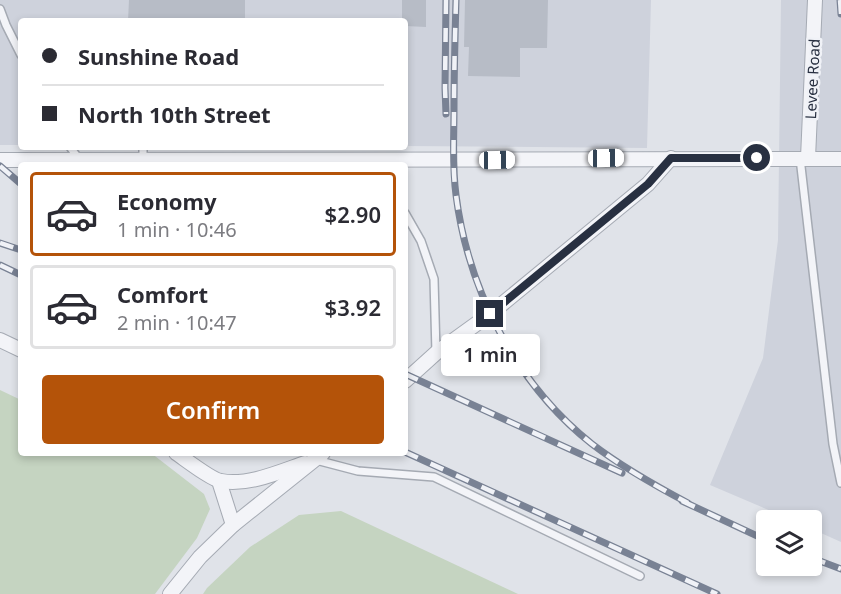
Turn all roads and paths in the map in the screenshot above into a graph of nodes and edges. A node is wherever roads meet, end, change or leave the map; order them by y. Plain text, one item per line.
1 (815, 0) edge
2 (0, 9) edge
3 (18, 49) edge
4 (72, 150) edge
5 (143, 153) edge
6 (671, 158) junction
7 (804, 158) junction
8 (79, 159) junction
9 (841, 159) edge
10 (0, 160) edge
11 (344, 162) edge
12 (408, 162) edge
13 (408, 218) edge
14 (0, 340) edge
15 (18, 349) edge
16 (436, 353) junction
17 (408, 378) edge
18 (834, 454) junction
19 (181, 456) edge
20 (319, 456) edge
21 (841, 463) edge
22 (219, 481) junction
23 (841, 483) edge
24 (233, 525) junction
25 (640, 576) dead end
26 (170, 594) edge

1 - 7 street, Levee Road
2 - 3 lane
4 - 8 lane
5 - 8 street
5 - 11 street
6 - 7 street
6 - 12 street
6 - 16 street
7 - 9 street
7 - 18 lane
8 - 10 street
13 - 16 lane
14 - 15 street
16 - 17 street
18 - 21 lane
18 - 23 lane
19 - 22 street
20 - 22 street
20 - 24 street
20 - 25 lane
22 - 24 street
24 - 26 street

